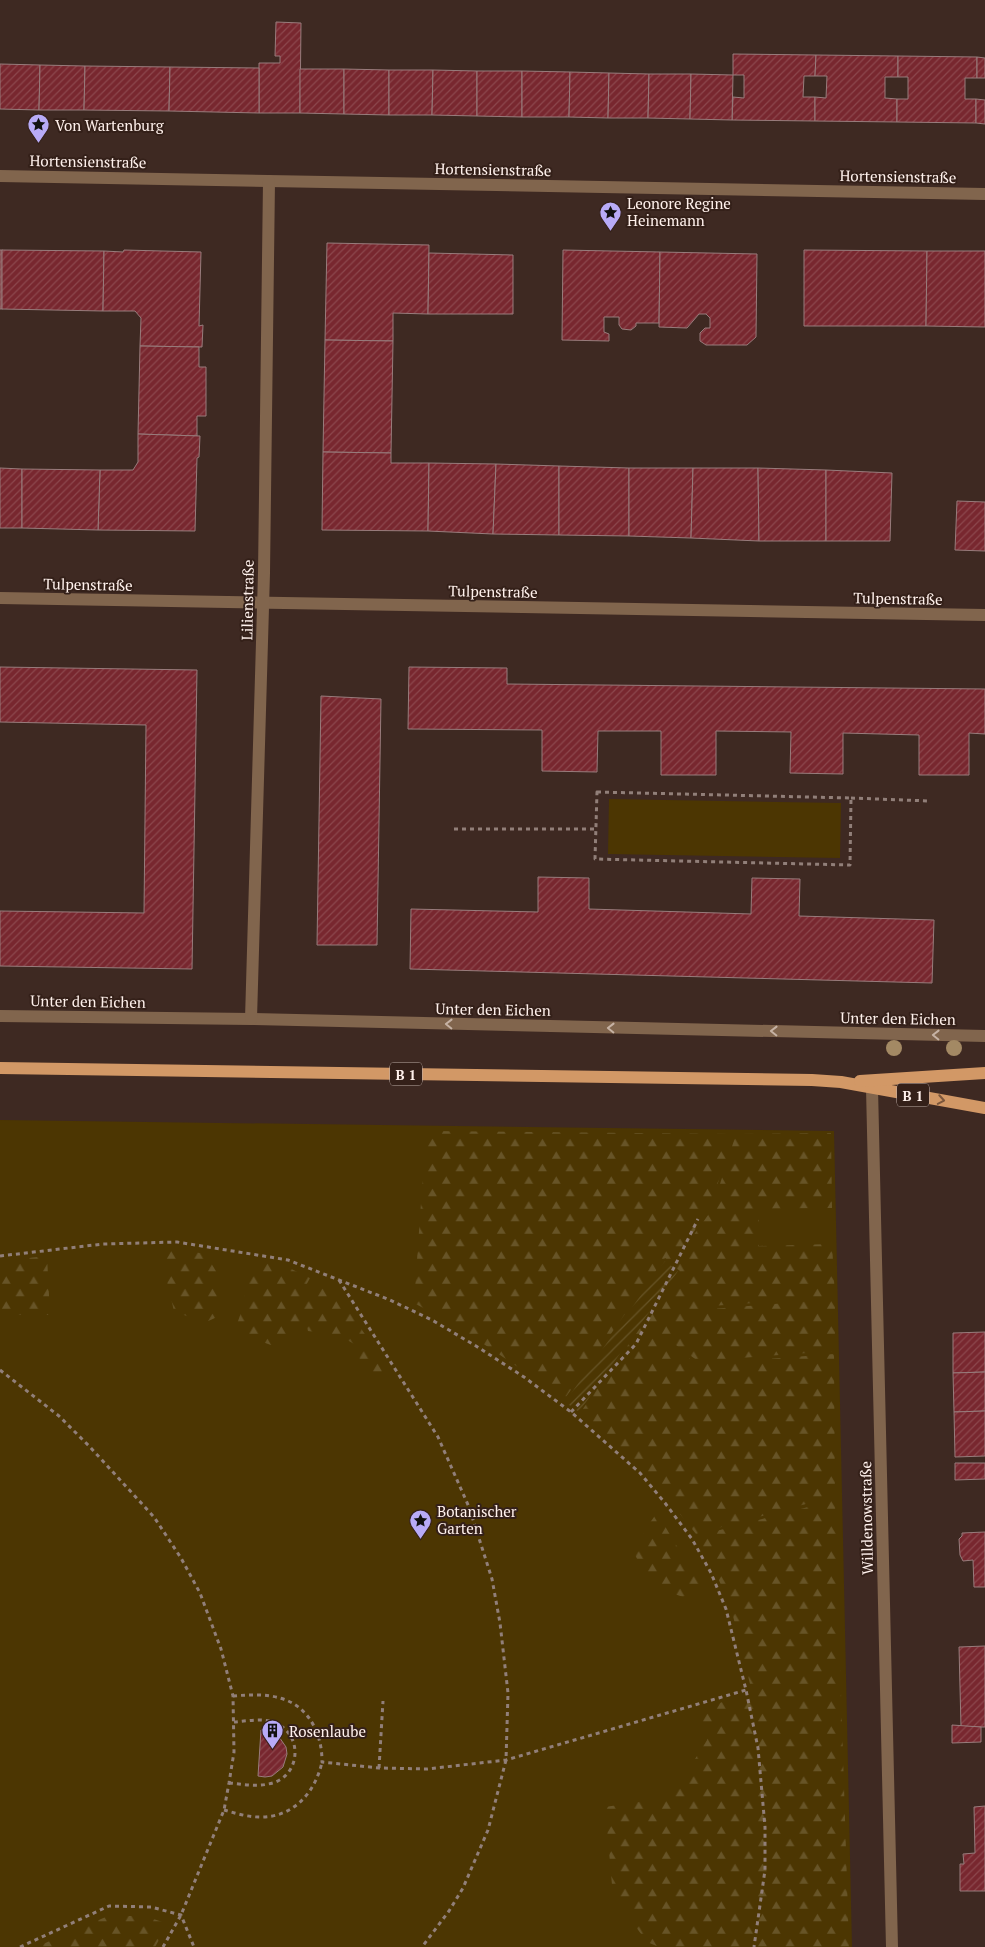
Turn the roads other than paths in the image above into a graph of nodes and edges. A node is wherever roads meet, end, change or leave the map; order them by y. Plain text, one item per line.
1 (0, 176) edge
2 (269, 181) junction
3 (985, 194) edge
4 (0, 598) edge
5 (263, 604) junction
6 (985, 615) edge
7 (0, 1016) edge
8 (251, 1019) junction
9 (985, 1036) edge
10 (0, 1068) edge
11 (985, 1073) edge
12 (841, 1082) junction
13 (872, 1088) junction
14 (985, 1108) edge
15 (892, 1947) edge

1 - 2 street, Hortensienstraße
2 - 3 street, Hortensienstraße
2 - 5 street, Lilienstraße
4 - 5 street, Tulpenstraße
5 - 6 street, Tulpenstraße
5 - 8 street, Lilienstraße
7 - 8 street, Unter den Eichen
9 -> 8 street, Unter den Eichen
10 - 12 main road, B 1
11 - 12 main road, B 1
12 - 13 main road, B 1
13 -> 14 main road, B 1
13 - 15 street, Willdenowstraße

